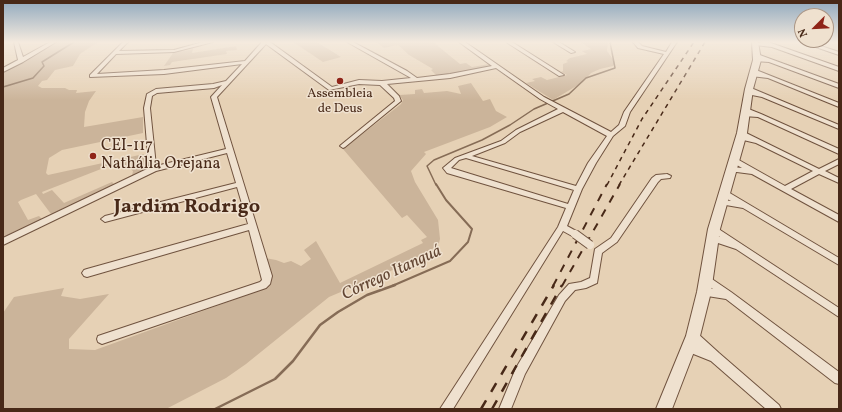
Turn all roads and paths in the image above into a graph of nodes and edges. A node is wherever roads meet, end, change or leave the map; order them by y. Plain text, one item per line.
1 (21, 61) edge
2 (107, 61) edge
3 (292, 61) edge
4 (385, 61) edge
5 (487, 61) edge
6 (539, 61) edge
7 (661, 61) edge
8 (756, 61) edge
9 (773, 61) edge
10 (817, 61) edge
11 (246, 62) joint
12 (495, 67) junction
13 (839, 69) edge
14 (3, 70) edge
15 (754, 73) junction
16 (561, 75) dead end
17 (415, 79) junction
18 (230, 80) junction
19 (382, 83) junction
20 (839, 86) edge
21 (202, 87) junction
22 (749, 91) junction
23 (214, 97) junction
24 (839, 105) edge
25 (563, 109) junction
26 (746, 112) junction
27 (839, 127) edge
28 (611, 135) junction
29 (742, 135) junction
30 (343, 146) dead end
31 (230, 150) junction
32 (839, 152) edge
33 (466, 156) junction
34 (839, 160) edge
35 (733, 165) junction
36 (154, 169) junction
37 (820, 172) junction
38 (667, 176) dead end
39 (839, 181) edge
40 (240, 184) junction
41 (578, 189) junction
42 (785, 189) junction
43 (724, 198) junction
44 (570, 207) junction
45 (105, 219) dead end
46 (839, 219) edge
47 (252, 226) junction
48 (562, 228) junction
49 (713, 234) junction
50 (3, 242) edge
51 (594, 248) junction
52 (839, 262) edge
53 (87, 273) dead end
54 (706, 279) junction
55 (704, 292) junction
56 (728, 295) junction
57 (839, 313) edge
58 (694, 336) junction
59 (102, 339) dead end
60 (690, 348) junction
61 (715, 357) junction
62 (839, 378) edge
63 (668, 407) edge
64 (446, 409) edge
65 (505, 409) edge
66 (775, 409) edge

1 - 14 street
2 - 11 street
3 - 19 street
4 - 17 street
5 - 12 street
6 - 16 street
7 - 28 street
8 - 15 street
9 - 20 street
10 - 13 street
11 - 18 street
12 - 17 street
12 - 25 street
15 - 22 street
15 - 24 street
17 - 19 street
18 - 21 street
18 - 23 street
19 - 30 street
21 - 23 street
21 - 36 street
22 - 26 street
22 - 27 street
23 - 31 street
25 - 28 street
25 - 33 street
26 - 29 street
26 - 32 street
28 - 41 street
29 - 35 street
29 - 37 street
31 - 36 street
31 - 40 street
33 - 41 street
33 - 44 street
34 - 37 street
35 - 42 street
35 - 43 street
36 - 50 street
37 - 39 street
37 - 42 street
38 - 51 street
40 - 45 street
40 - 47 street
41 - 44 street
42 - 46 street
43 - 49 street
43 - 52 street
44 - 48 street
47 - 53 street
47 - 59 street
48 - 51 street, bridge
48 - 64 street
49 - 54 street
49 - 57 street
51 - 65 street
54 - 55 street
54 - 56 street
55 - 56 street
55 - 58 street
56 - 62 street
58 - 60 street
58 - 61 street
60 - 61 street
60 - 63 street
61 - 66 street

